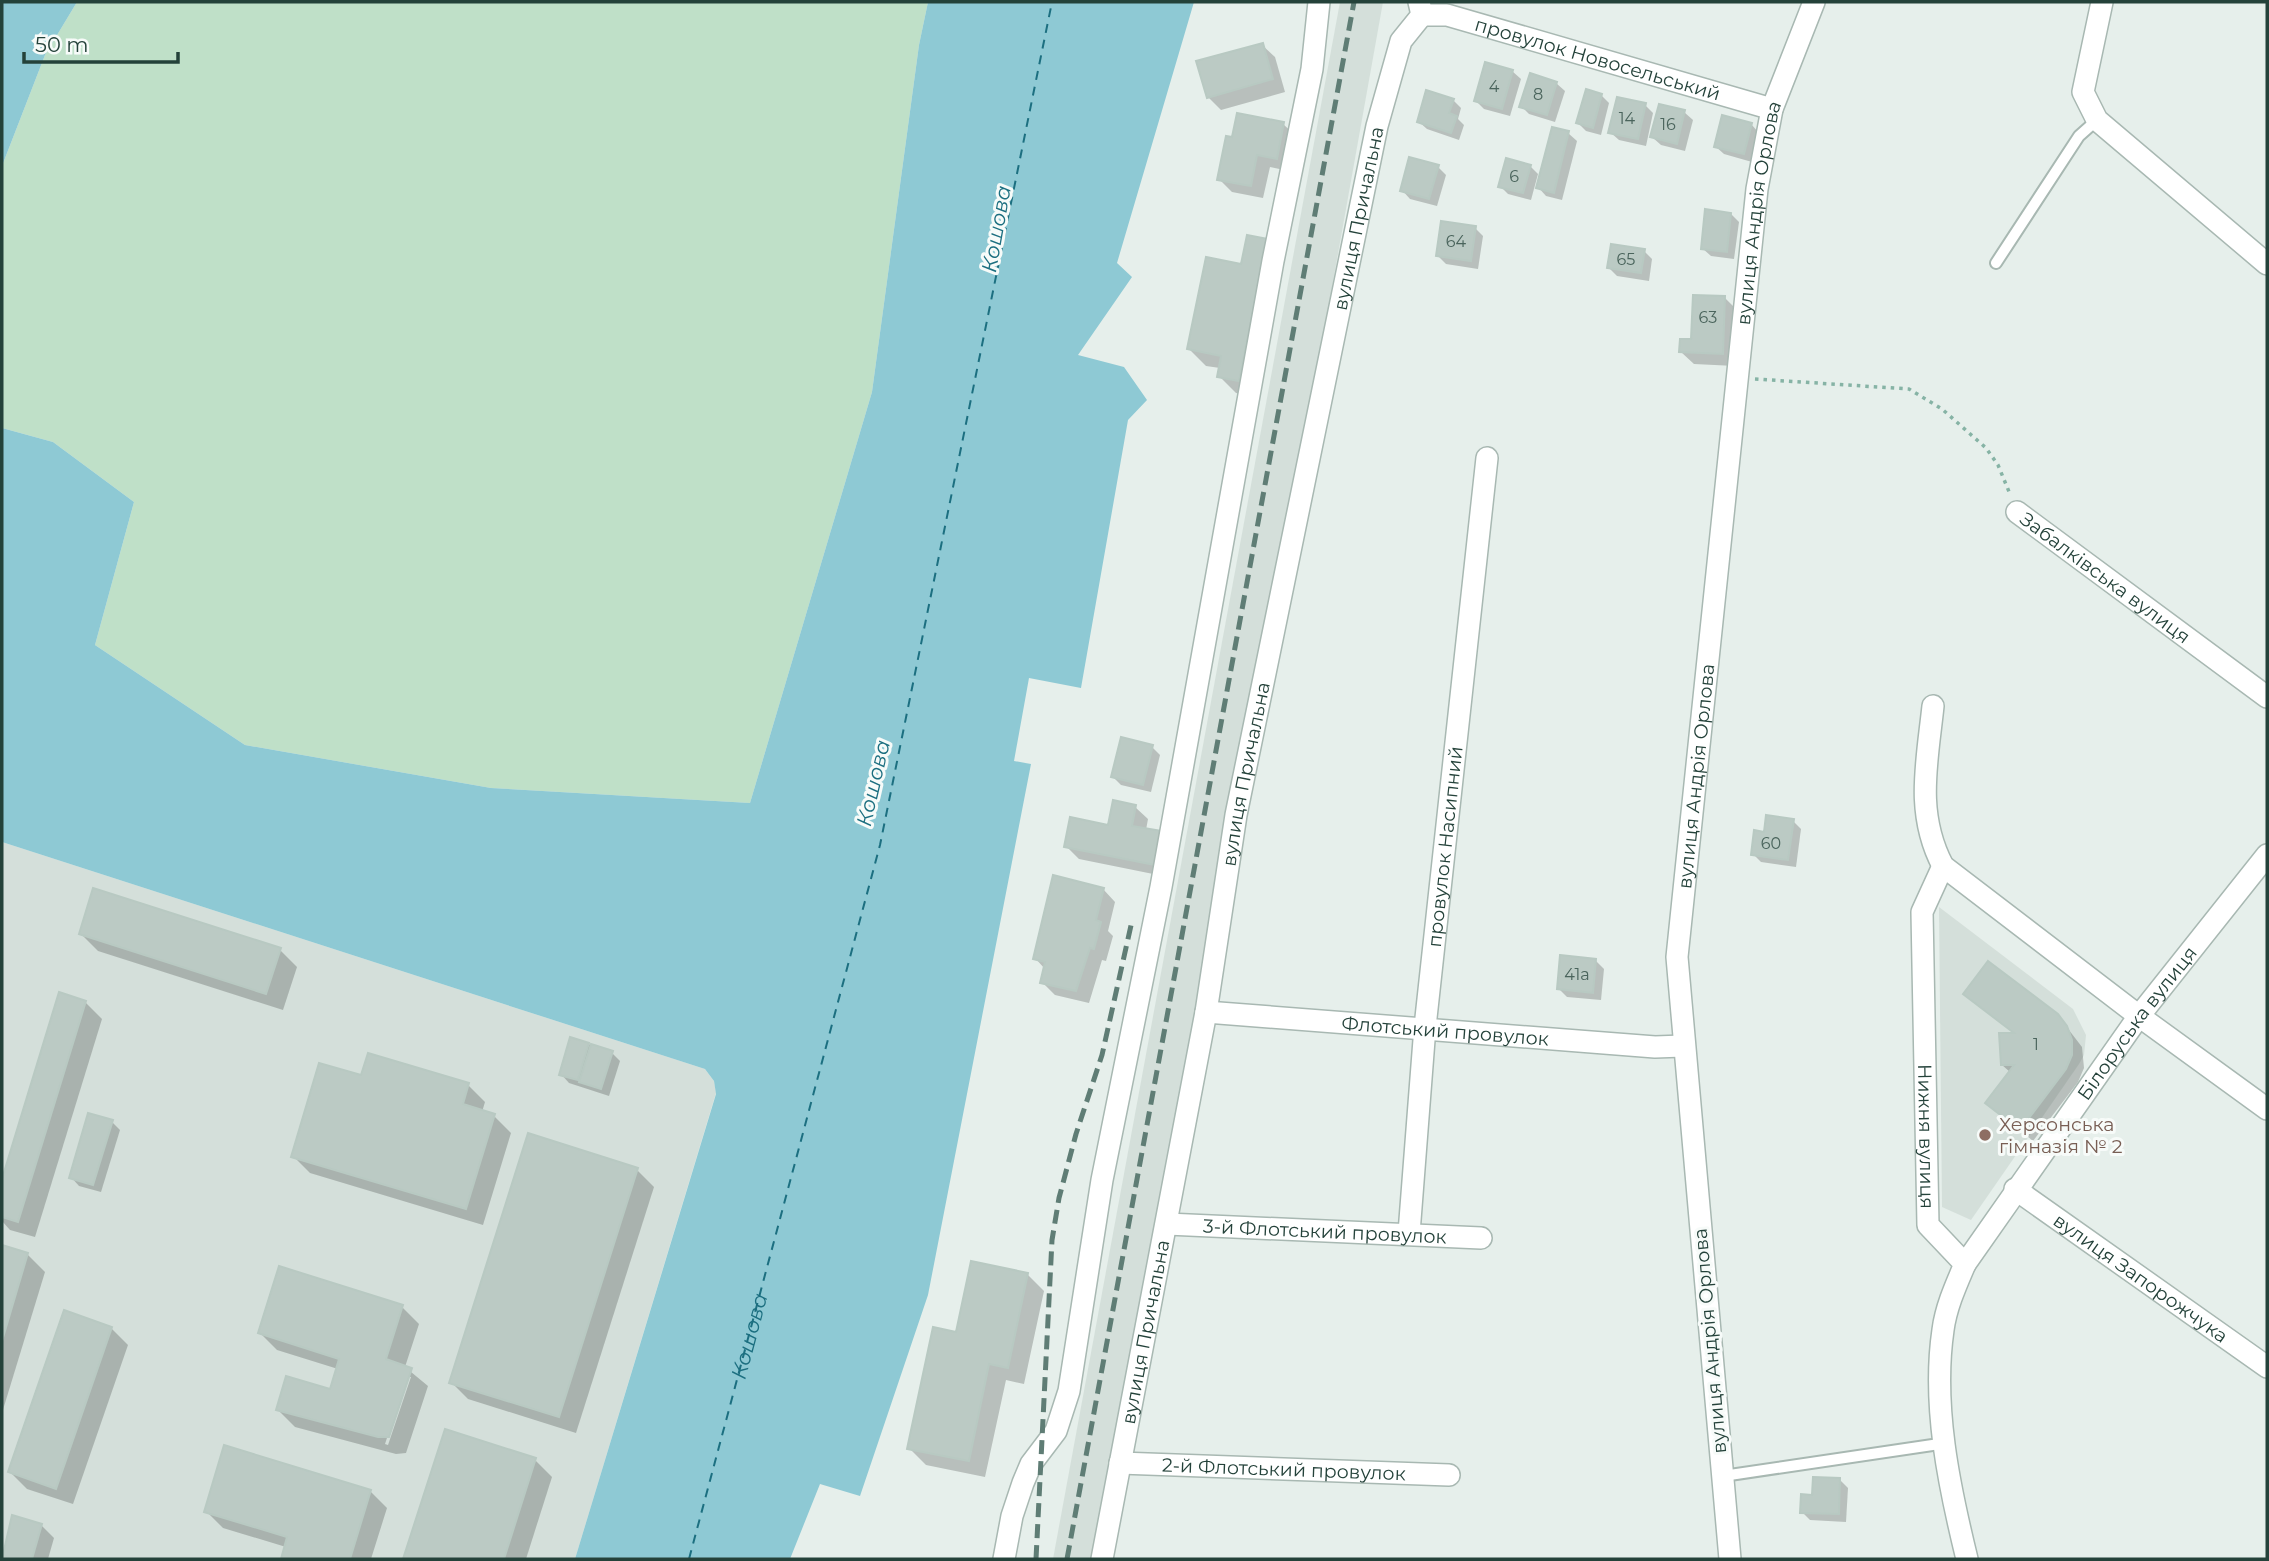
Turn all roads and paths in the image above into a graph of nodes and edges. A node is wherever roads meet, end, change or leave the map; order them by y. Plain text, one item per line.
1 (1319, 2) edge
2 (1814, 2) edge
3 (2102, 2) edge
4 (1421, 8) edge
5 (1772, 109) junction
6 (2097, 120) junction
7 (1996, 264) dead end
8 (2267, 264) edge
9 (1737, 378) junction
10 (1487, 458) dead end
11 (2017, 512) joint
12 (2267, 697) edge
13 (1933, 706) dead end
14 (2267, 855) edge
15 (1942, 866) junction
16 (1206, 1012) junction
17 (2139, 1016) junction
18 (1425, 1027) junction
19 (1683, 1046) junction
20 (2267, 1109) edge
21 (2015, 1189) junction
22 (1167, 1224) junction
23 (1409, 1233) junction
24 (1481, 1238) dead end
25 (1965, 1264) junction
26 (2267, 1367) edge
27 (1945, 1443) junction
28 (1120, 1463) junction
29 (1449, 1475) dead end
30 (1723, 1476) junction
31 (1004, 1559) edge
32 (1102, 1559) edge
33 (1730, 1559) edge
34 (1968, 1559) edge

1 - 31 street
2 - 5 street, вулиця Андрія Орлова
3 - 6 street
4 - 5 street, провулок Новосельський
4 - 16 street, вулиця Причальна
5 - 9 street, вулиця Андрія Орлова
6 - 7 lane
6 - 8 street
9 - 11 path, Забалківська вулиця
9 - 19 street, вулиця Андрія Орлова
10 - 18 street, провулок Насипний
11 - 12 street, Забалківська вулиця
13 - 15 street
14 - 17 street, Білоруська вулиця
15 - 17 street
15 - 25 street, Нижня вулиця
16 - 18 street, Флотський провулок
16 - 22 street, вулиця Причальна
17 - 20 street
17 - 21 street, Білоруська вулиця
18 - 19 street, Флотський провулок
18 - 23 street, провулок Насипний
19 - 30 street, вулиця Андрія Орлова
21 - 25 street, Білоруська вулиця
21 - 26 street, вулиця Запорожчука
22 - 23 street, 3-й Флотський провулок
22 - 28 street, вулиця Причальна
23 - 24 street, 3-й Флотський провулок
25 - 27 street
27 - 30 lane
27 - 34 street
28 - 29 street, 2-й Флотський провулок
28 - 32 street, вулиця Причальна
30 - 33 street, вулиця Андрія Орлова

